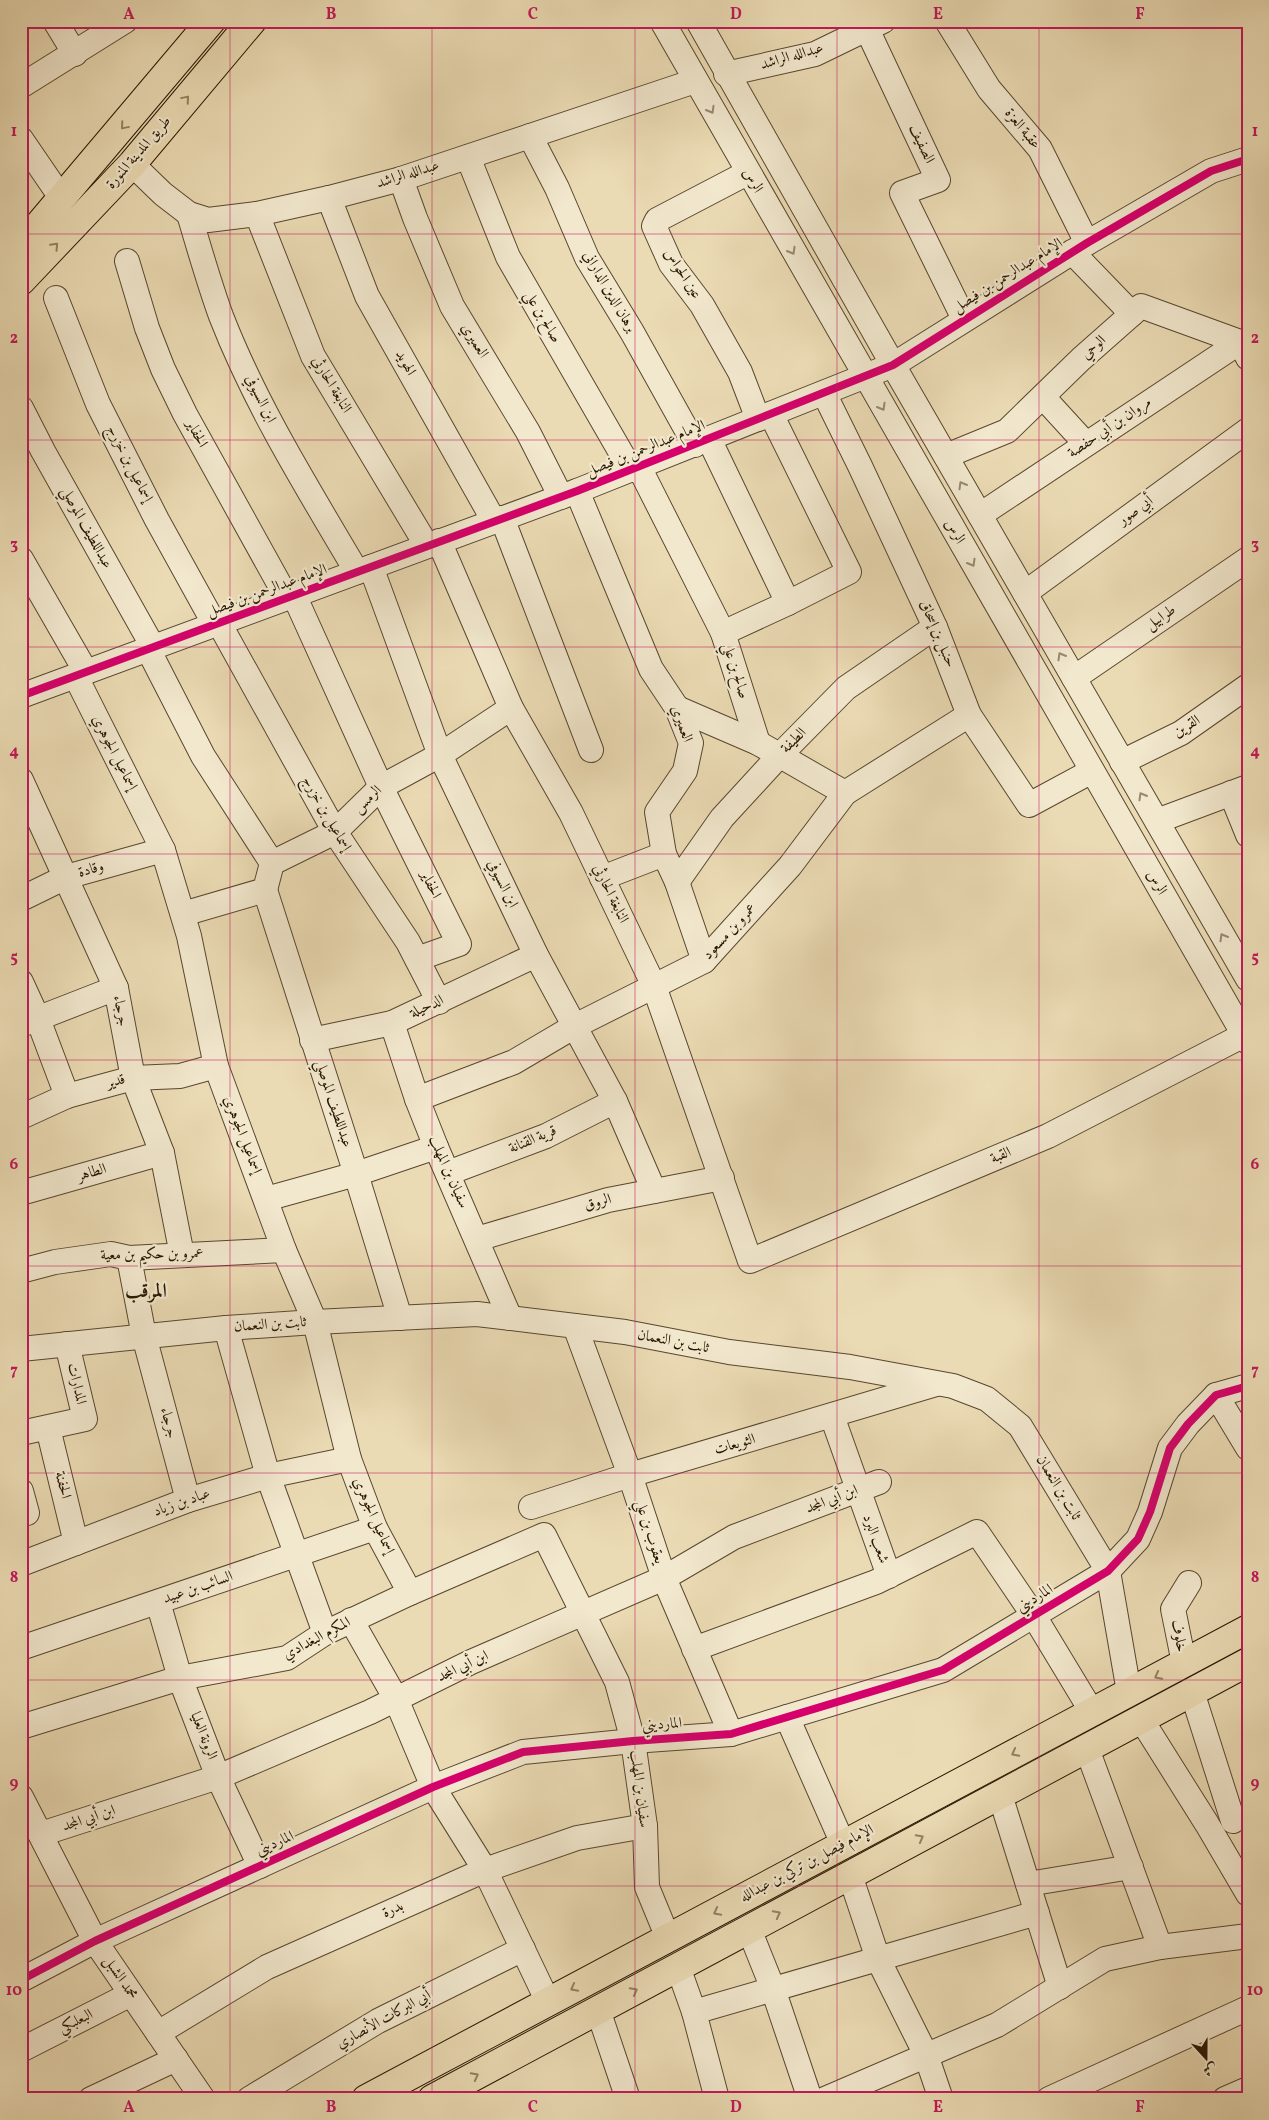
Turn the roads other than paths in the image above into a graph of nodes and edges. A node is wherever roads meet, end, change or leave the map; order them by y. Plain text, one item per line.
1 (55, 21) edge
2 (125, 21) edge
3 (211, 21) edge
4 (252, 21) edge
5 (662, 21) edge
6 (698, 21) edge
7 (947, 21) edge
8 (875, 25) edge
9 (75, 54) junction
10 (726, 74) junction
11 (695, 82) junction
12 (21, 86) edge
13 (530, 136) junction
14 (21, 138) edge
15 (468, 157) junction
16 (1248, 159) edge
17 (132, 164) junction
18 (747, 173) junction
19 (401, 178) junction
20 (329, 198) junction
21 (62, 199) junction
22 (189, 214) junction
23 (257, 214) junction
24 (21, 246) edge
25 (1079, 248) junction
26 (126, 261) dead end
27 (21, 281) edge
28 (56, 298) dead end
29 (1132, 314) junction
30 (964, 319) junction
31 (1244, 350) edge
32 (893, 365) junction
33 (864, 376) junction
34 (824, 393) junction
35 (1043, 396) junction
36 (21, 408) edge
37 (764, 417) junction
38 (1248, 430) edge
39 (702, 442) junction
40 (1086, 444) junction
41 (946, 456) junction
42 (635, 469) junction
43 (569, 494) junction
44 (980, 515) junction
45 (498, 520) junction
46 (433, 544) junction
47 (21, 559) edge
48 (1248, 559) edge
49 (364, 569) junction
50 (28, 586) edge
51 (1025, 593) junction
52 (290, 597) junction
53 (788, 603) junction
54 (217, 624) junction
55 (935, 627) junction
56 (723, 633) junction
57 (151, 648) junction
58 (81, 674) junction
59 (1074, 678) junction
60 (1248, 686) edge
61 (21, 696) edge
62 (511, 708) junction
63 (677, 708) junction
64 (969, 715) junction
65 (758, 743) junction
66 (591, 750) dead end
67 (440, 755) junction
68 (779, 756) junction
69 (1122, 762) junction
70 (1092, 771) junction
71 (21, 780) edge
72 (381, 786) junction
73 (1240, 790) edge
74 (844, 793) junction
75 (1157, 821) junction
76 (335, 832) junction
77 (1248, 836) edge
78 (163, 850) junction
79 (664, 854) junction
80 (272, 863) junction
81 (66, 877) junction
82 (602, 878) junction
83 (677, 882) junction
84 (265, 890) junction
85 (21, 899) edge
86 (183, 914) junction
87 (536, 956) junction
88 (417, 959) junction
89 (704, 961) junction
90 (1248, 979) edge
91 (21, 982) edge
92 (654, 986) junction
93 (116, 988) junction
94 (439, 1002) junction
95 (30, 1022) edge
96 (392, 1023) junction
97 (575, 1026) junction
98 (1246, 1038) edge
99 (312, 1040) junction
100 (216, 1066) junction
101 (133, 1078) junction
102 (67, 1096) junction
103 (418, 1099) junction
104 (615, 1101) junction
105 (21, 1117) edge
106 (436, 1147) junction
107 (162, 1153) junction
108 (448, 1173) junction
109 (356, 1174) junction
110 (722, 1178) junction
111 (654, 1191) junction
112 (21, 1193) edge
113 (266, 1199) junction
114 (477, 1239) junction
115 (284, 1250) junction
116 (182, 1255) junction
117 (129, 1258) junction
118 (750, 1260) joint
119 (21, 1271) edge
120 (400, 1318) junction
121 (510, 1318) junction
122 (316, 1322) junction
123 (575, 1326) junction
124 (226, 1328) junction
125 (144, 1336) junction
126 (67, 1344) junction
127 (21, 1349) edge
128 (939, 1383) junction
129 (1248, 1386) edge
130 (1216, 1395) junction
131 (832, 1416) junction
132 (48, 1428) junction
133 (21, 1433) edge
134 (1248, 1448) edge
135 (348, 1459) junction
136 (630, 1475) junction
137 (268, 1476) junction
138 (868, 1486) junction
139 (21, 1491) edge
140 (188, 1500) junction
141 (531, 1507) dead end
142 (21, 1515) edge
143 (375, 1528) junction
144 (544, 1535) joint
145 (76, 1543) junction
146 (297, 1554) junction
147 (21, 1564) edge
148 (1108, 1571) junction
149 (889, 1576) junction
150 (664, 1578) junction
151 (1189, 1584) dead end
152 (410, 1593) junction
153 (158, 1602) junction
154 (584, 1613) junction
155 (1034, 1616) junction
156 (351, 1620) junction
157 (1248, 1629) edge
158 (325, 1632) junction
159 (21, 1648) edge
160 (694, 1649) junction
161 (1248, 1662) edge
162 (1184, 1663) junction
163 (180, 1678) junction
164 (1129, 1692) junction
165 (1192, 1692) junction
166 (396, 1699) junction
167 (1092, 1712) junction
168 (787, 1717) junction
169 (1141, 1719) junction
170 (21, 1728) edge
171 (730, 1734) junction
172 (633, 1741) junction
173 (1087, 1749) junction
174 (218, 1776) junction
175 (433, 1787) junction
176 (1000, 1795) junction
177 (21, 1797) edge
178 (1240, 1820) edge
179 (1207, 1824) junction
180 (645, 1826) junction
181 (40, 1834) junction
182 (843, 1844) junction
183 (260, 1866) junction
184 (1131, 1867) junction
185 (485, 1870) junction
186 (850, 1875) junction
187 (1028, 1884) junction
188 (1248, 1894) edge
189 (1037, 1913) junction
190 (750, 1929) junction
191 (1248, 1936) edge
192 (668, 1938) junction
193 (95, 1941) junction
194 (1160, 1947) junction
195 (523, 1949) junction
196 (878, 1959) junction
197 (678, 1967) junction
198 (21, 1980) edge
199 (1060, 1988) junction
200 (773, 1990) junction
201 (131, 1994) junction
202 (548, 2002) junction
203 (1248, 2008) edge
204 (598, 2010) junction
205 (694, 2012) junction
206 (158, 2033) junction
207 (21, 2050) edge
208 (926, 2055) junction
209 (176, 2059) junction
210 (1248, 2089) edge
211 (91, 2099) edge
212 (203, 2099) edge
213 (249, 2099) edge
214 (366, 2099) edge
215 (432, 2099) edge
216 (628, 2099) edge
217 (717, 2099) edge
218 (810, 2099) edge
219 (825, 2099) edge
220 (941, 2099) edge
221 (1049, 2099) edge
222 (1225, 2099) edge

1 - 9 street
2 - 9 street
3 -> 21 main road, طريق المدينة المنورة
17 -> 4 main road, طريق المدينة المنورة
5 - 11 street, الرس
6 - 10 street, الرس
7 - 25 street, عقبة العزة
8 - 10 street, عبدالله الراشد
8 - 30 street, الصفيف
9 - 12 street
10 - 32 street, الرس
11 - 13 street, عبدالله الراشد
11 -> 18 street, الرس
13 - 15 street, عبدالله الراشد
13 - 39 street, برهان الدين الداراني
14 - 21 street
15 - 19 street, عبدالله الراشد
15 - 42 street, صالح بن علي
16 - 25 street, الإمام عبدالرحمن بن فيصل
17 - 22 street, عبدالله الراشد
27 -> 17 main road, طريق المدينة المنورة
18 -> 33 street, الرس
18 - 37 street, عين الحواس
19 - 20 street, عبدالله الراشد
19 - 43 street, العميري
20 - 23 street, عبدالله الراشد
20 - 45 street, الهويد
21 - 24 main road, طريق المدينة المنورة
22 - 23 street, عبدالله الراشد
22 - 49 street, ابن السيوفي
23 - 46 street, النابغة الحارثي
25 - 29 street, عقبة العزة
25 - 30 street, الإمام عبدالرحمن بن فيصل
26 - 52 street, الحفاير
28 - 54 street, إسماعيل بن خزرج
29 - 31 street
29 - 35 street, الوحي
30 - 32 street, الإمام عبدالرحمن بن فيصل
31 - 40 street, مروان بن أبي حفصة
32 - 33 street, الإمام عبدالرحمن بن فيصل
32 - 41 street, الرس
33 - 34 street, الإمام عبدالرحمن بن فيصل
33 -> 70 street, الرس
34 - 37 street, الإمام عبدالرحمن بن فيصل
34 - 55 street, حنبل بن إسحاق
35 - 40 street
35 - 41 street, الوحي
36 - 57 street, عبداللطيف الموصلي
37 - 39 street, الإمام عبدالرحمن بن فيصل
37 - 53 street, عين الحواس
38 - 51 street, أبي صور
39 - 42 street, الإمام عبدالرحمن بن فيصل
39 - 53 street, برهان الدين الداراني
40 - 44 street, مروان بن أبي حفصة
44 -> 41 street, الرس
42 - 43 street, الإمام عبدالرحمن بن فيصل
42 - 56 street, صالح بن علي
43 - 45 street, الإمام عبدالرحمن بن فيصل
43 - 63 street, العميري
44 - 51 street, الرس
45 - 46 street, الإمام عبدالرحمن بن فيصل
45 - 66 street, الهويد
46 - 49 street, الإمام عبدالرحمن بن فيصل
46 - 62 street, النابغة الحارثي
47 - 50 street, إسماعيل الجوهري
48 - 59 street, طرابيل
49 - 52 street, الإمام عبدالرحمن بن فيصل
49 - 67 street, ابن السيوفي
50 - 58 street, إسماعيل الجوهري
59 -> 51 street, الرس
52 - 54 street, الإمام عبدالرحمن بن فيصل
52 - 72 street, الحفاير
53 - 56 street, عين الحواس
54 - 57 street, الإمام عبدالرحمن بن فيصل
54 - 76 street, إسماعيل بن خزرج
55 - 64 street, حنبل بن إسحاق
55 - 68 street, الطيفة
56 - 65 street, صالح بن علي
57 - 58 street, الإمام عبدالرحمن بن فيصل
57 - 80 street, عبداللطيف الموصلي
58 - 61 street, الإمام عبدالرحمن بن فيصل
58 - 78 street, إسماعيل الجوهري
59 - 69 street, الرس
60 - 69 street, القرين
62 - 67 street, الرمس
62 - 82 street, النابغة الحارثي
63 - 65 street
63 - 79 street, العميري
64 - 70 street, حنبل بن إسحاق
64 - 74 street, عمرو بن مسعود
65 - 68 street
67 - 72 street, الرمس
67 - 87 street, ابن السيوفي
68 - 74 street
68 - 83 street, الطيفة
75 -> 69 street, الرس
70 - 98 street, الرس
71 - 81 street, جرجاء
72 - 76 street, الرمس
72 - 88 street, الحفاير
73 - 75 street
73 - 77 street
74 - 89 street, عمرو بن مسعود
90 -> 75 street, الرس
76 - 80 street, الرمس
76 - 88 street, إسماعيل بن خزرج
78 - 81 street, وقادة
78 - 86 street, إسماعيل الجوهري
79 - 82 street
79 - 83 street, العميري
80 - 84 street
81 - 85 street, وقادة
81 - 93 street, جرجاء
82 - 92 street, النابغة الحارثي
83 - 89 street, العميري
84 - 86 street
84 - 99 street, عبداللطيف الموصلي
86 - 100 street, إسماعيل الجوهري
87 - 94 street, الدحيلة
87 - 97 street, ابن السيوفي
88 - 94 street, إسماعيل بن خزرج
89 - 92 street, عمرو بن مسعود
91 - 95 street
92 - 97 street, عمرو بن مسعود
92 - 110 street, النابغة الحارثي
93 - 95 street
93 - 101 street, جرجاء
94 - 96 street, الدحيلة
95 - 102 street
96 - 99 street, الدحيلة
96 - 103 street, سفيان بن المهلب
97 - 103 street, عمرو بن مسعود
97 - 104 street, ابن السيوفي
98 - 118 street, القبة
99 - 109 street, عبداللطيف الموصلي
100 - 101 street, قدير
100 - 113 street, إسماعيل الجوهري
101 - 102 street, قدير
101 - 107 street, جرجاء
102 - 105 street, قدير
103 - 106 street, سفيان بن المهلب
104 - 108 street, قرية القنانة
104 - 111 street, ابن السيوفي
106 - 108 street, سفيان بن المهلب
106 - 109 street
107 - 112 street, الطاهر
107 - 116 street, جرجاء
108 - 114 street, سفيان بن المهلب
109 - 113 street
109 - 120 street, عبداللطيف الموصلي
110 - 111 street, الروق
110 - 118 street, النابغة الحارثي
111 - 114 street, الروق
113 - 115 street, إسماعيل الجوهري
114 - 121 street, سفيان بن المهلب
115 - 116 street, عمرو بن حكيم بن معية
115 - 122 street, إسماعيل الجوهري
116 - 117 street, عمرو بن حكيم بن معية
117 - 119 street, عمرو بن حكيم بن معية
117 - 125 street, جرجاء
120 - 121 street, ثابت بن النعمان
120 - 122 street, ثابت بن النعمان
121 - 123 street, ثابت بن النعمان
122 - 124 street, ثابت بن النعمان
122 - 135 street, إسماعيل الجوهري
123 - 128 street, ثابت بن النعمان
123 - 136 street, يعقوب بن علي
124 - 125 street, ثابت بن النعمان
124 - 137 street
125 - 126 street, ثابت بن النعمان
125 - 140 street, جرجاء
126 - 127 street, ثابت بن النعمان
126 - 132 street, المدارات
128 - 131 street, الثويعات
128 - 148 street, ثابت بن النعمان
129 - 130 street
130 - 134 street
130 - 148 street, المارديني
131 - 136 street, الثويعات
131 - 138 street, شعب البرد
132 - 133 street, المدارات
132 - 145 street, الحفنة
135 - 137 street, عباد بن زياد
135 - 143 street, إسماعيل الجوهري
136 - 141 street, الثويعات
136 - 150 street, يعقوب بن علي
137 - 140 street, عباد بن زياد
137 - 146 street
138 - 149 street, شعب البرد
138 - 150 street, ابن أبي المجد
139 - 142 street
140 - 145 street, عباد بن زياد
143 - 146 street, السائب بن عبيد
143 - 152 street, إسماعيل الجوهري
144 - 152 street, المكرم البغدادي
144 - 154 street, سفيان بن المهلب
145 - 147 street, عباد بن زياد
146 - 153 street, السائب بن عبيد
146 - 158 street
148 - 155 street, المارديني
148 - 164 street, ثابت بن النعمان
149 - 155 street
149 - 160 street
150 - 154 street, ابن أبي المجد
150 - 160 street, يعقوب بن علي
151 - 162 street, خلوف
152 - 156 street, المكرم البغدادي
153 - 159 street, السائب بن عبيد
153 - 163 street, الرونة العليا
154 - 166 street, ابن أبي المجد
154 - 172 street, سفيان بن المهلب
155 - 167 street
155 - 168 street, المارديني
156 - 158 street, المكرم البغدادي
156 - 166 street
157 - 162 main road, الإمام فيصل بن تركي بن عبدالله
158 - 163 street, المكرم البغدادي
160 - 171 street, يعقوب بن علي
161 - 165 main road, الإمام فيصل بن تركي بن عبدالله
162 -> 164 main road, الإمام فيصل بن تركي بن عبدالله
163 - 170 street, المكرم البغدادي
163 - 174 street, الرونة العليا
164 - 167 main road, الإمام فيصل بن تركي بن عبدالله
165 - 169 main road, الإمام فيصل بن تركي بن عبدالله
165 - 178 street
166 - 174 street, ابن أبي المجد
166 - 175 street
167 -> 182 main road, الإمام فيصل بن تركي بن عبدالله
168 - 171 street, المارديني
168 - 182 street
169 - 173 main road, الإمام فيصل بن تركي بن عبدالله
169 - 179 street
171 - 172 street, المارديني
172 - 175 street, المارديني
172 - 180 street, سفيان بن المهلب
173 - 176 main road, الإمام فيصل بن تركي بن عبدالله
173 - 184 street
174 - 181 street, ابن أبي المجد
174 - 183 street, الرونة العليا
175 - 183 street, المارديني
175 - 185 street
186 -> 176 main road, الإمام فيصل بن تركي بن عبدالله
176 - 187 street
177 - 181 street, محمد الشبل
178 - 179 street
179 - 188 street
180 - 185 street, بدرة
180 - 192 street, سفيان بن المهلب
181 - 193 street, محمد الشبل
182 -> 192 main road, الإمام فيصل بن تركي بن عبدالله
183 - 193 street, المارديني
184 - 187 street
184 - 194 street
185 - 195 street
185 - 206 street, بدرة
190 -> 186 main road, الإمام فيصل بن تركي بن عبدالله
186 - 196 street
187 - 189 street
189 - 196 street
189 - 199 street
190 - 197 main road, الإمام فيصل بن تركي بن عبدالله
190 - 200 street
191 - 194 street
192 -> 202 main road, الإمام فيصل بن تركي بن عبدالله
193 - 198 street, المارديني
193 - 201 street, محمد الشبل
194 - 199 street
195 - 202 street
195 - 213 street, أبي البركات الأنصاري
196 - 200 street
196 - 208 street
204 -> 197 main road, الإمام فيصل بن تركي بن عبدالله
197 - 205 street
199 - 208 street
200 - 205 street
200 - 218 street
201 - 206 street, محمد الشبل
201 - 207 street, البعلبكي
202 - 214 main road, الإمام فيصل بن تركي بن عبدالله
203 - 221 street
215 -> 204 main road, الإمام فيصل بن تركي بن عبدالله
204 - 216 street
205 - 217 street
206 - 209 street, محمد الشبل
208 - 219 street
208 - 220 street
209 - 211 street
209 - 212 street, محمد الشبل
210 - 222 street

